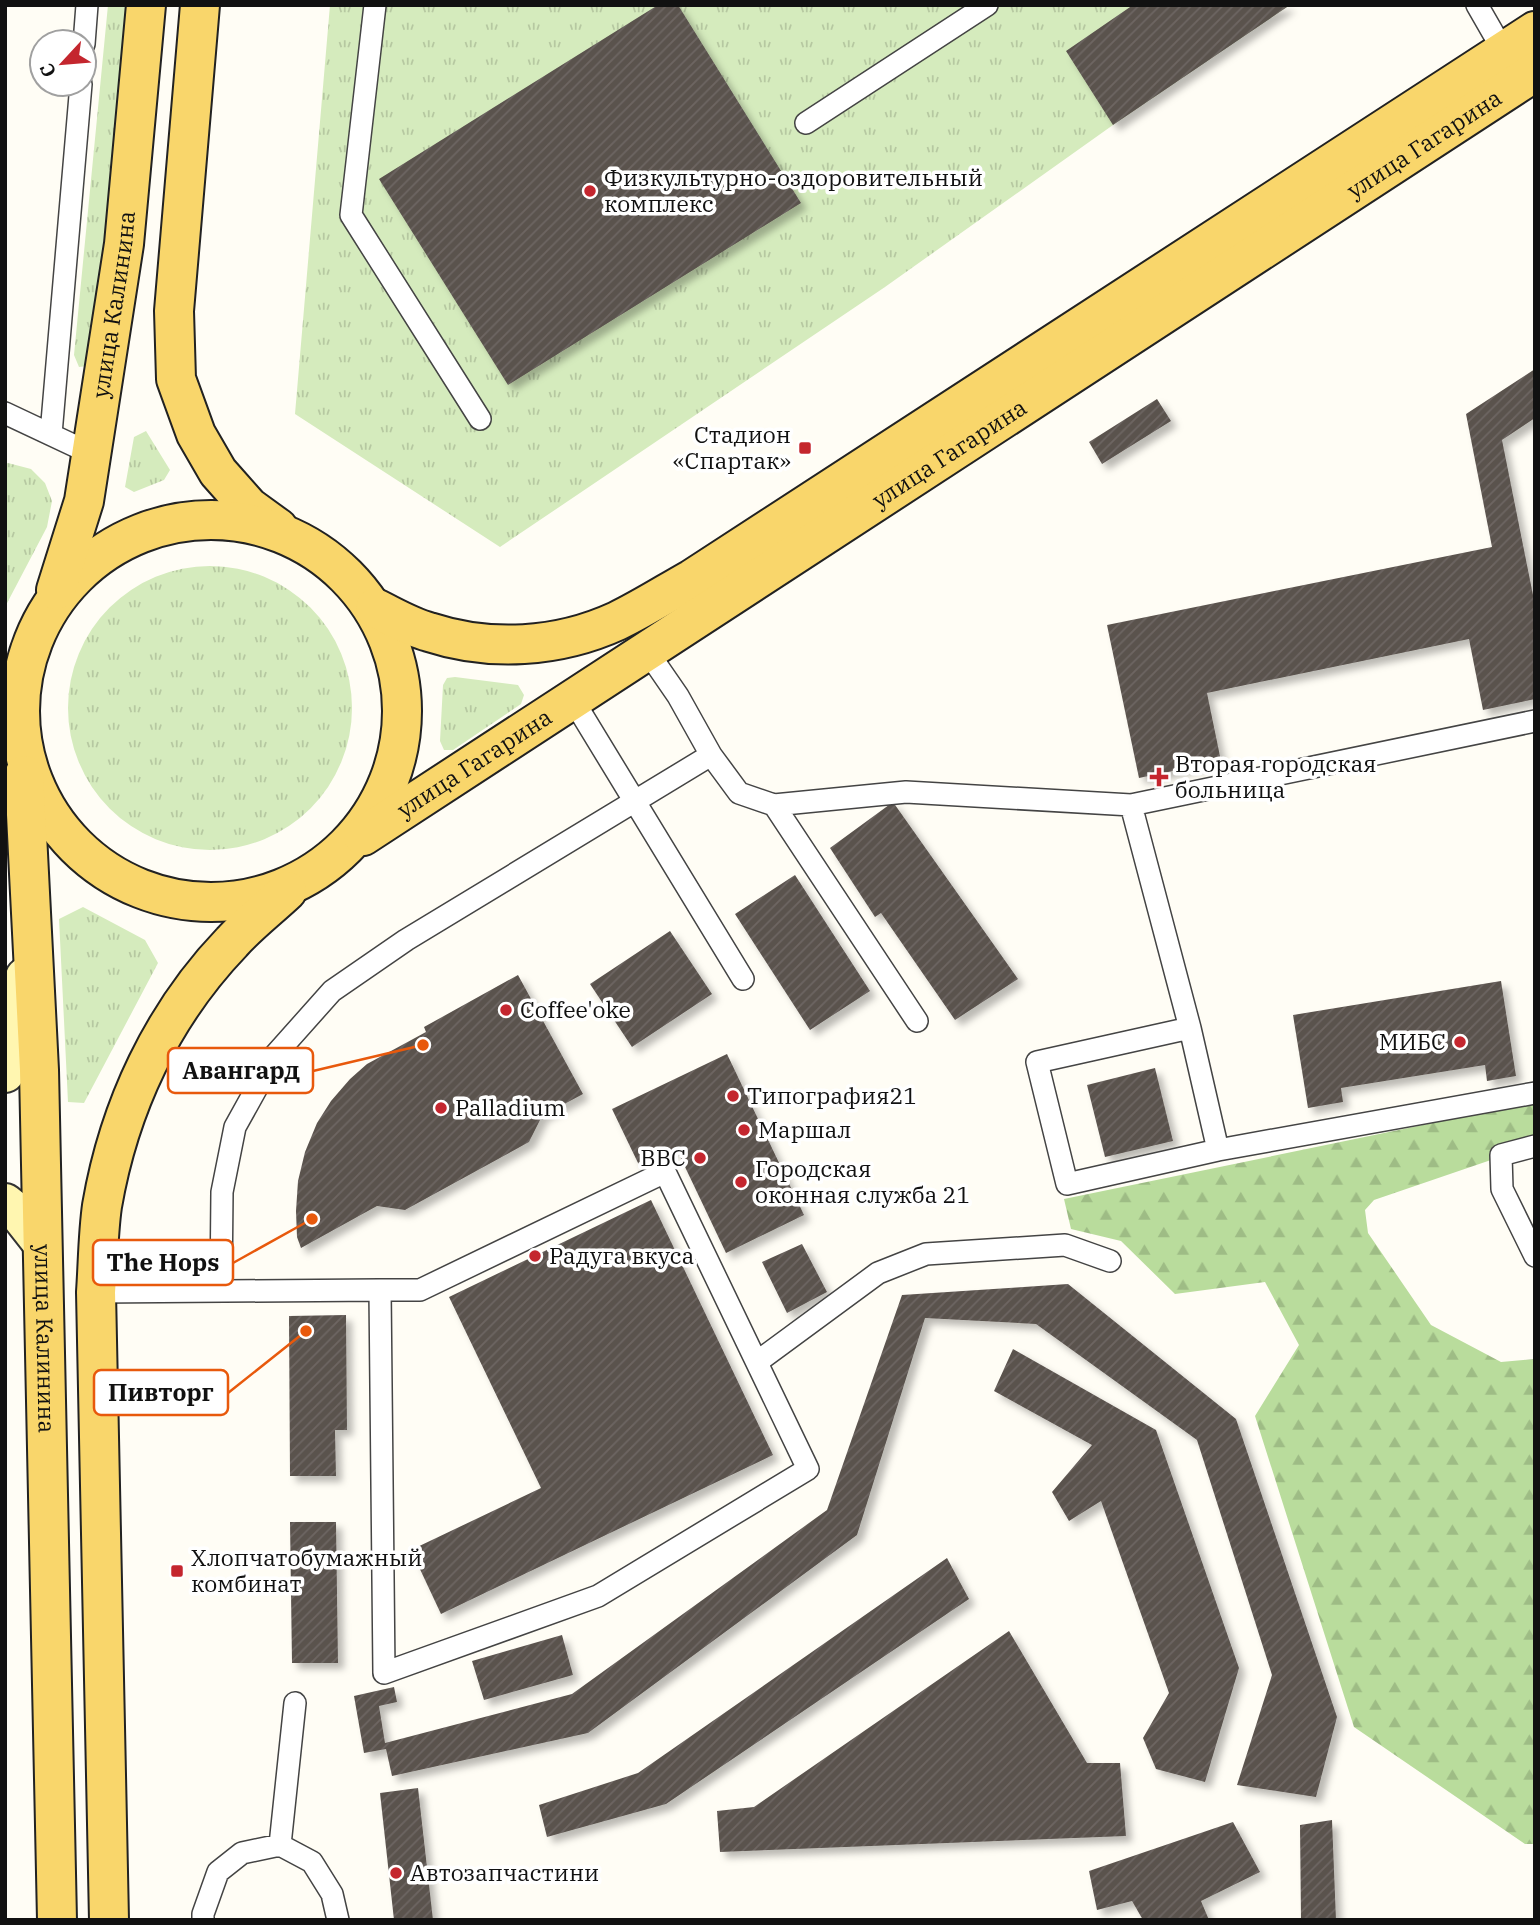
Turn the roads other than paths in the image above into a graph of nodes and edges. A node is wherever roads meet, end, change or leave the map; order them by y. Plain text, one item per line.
1 (87, 5) edge
2 (146, 5) edge
3 (200, 5) edge
4 (375, 5) edge
5 (986, 5) edge
6 (1477, 5) edge
7 (85, 28) edge
8 (1535, 31) edge
9 (1520, 68) edge
10 (80, 98) edge
11 (806, 123) dead end
12 (5, 413) edge
13 (481, 419) dead end
14 (51, 434) junction
15 (92, 454) junction
16 (291, 537) junction
17 (54, 599) junction
18 (375, 608) junction
19 (648, 650) junction
20 (573, 700) junction
21 (1535, 721) edge
22 (23, 755) junction
23 (711, 755) junction
24 (635, 801) junction
25 (774, 805) junction
26 (1131, 805) junction
27 (363, 836) junction
28 (294, 885) junction
29 (30, 937) junction
30 (743, 979) dead end
31 (917, 1020) dead end
32 (1190, 1028) junction
33 (5, 1073) edge
34 (1535, 1093) edge
35 (1535, 1146) edge
36 (1218, 1150) junction
37 (5, 1203) edge
38 (42, 1243) junction
39 (1535, 1256) edge
40 (1110, 1261) dead end
41 (380, 1290) junction
42 (221, 1291) junction
43 (96, 1292) junction
44 (757, 1362) junction
45 (295, 1703) dead end
46 (280, 1845) junction
47 (57, 1920) edge
48 (109, 1920) edge
49 (203, 1920) edge
50 (338, 1920) edge

1 - 7 lane
2 - 15 main road, улица Калинина
3 - 16 main road
4 - 13 lane
5 - 11 lane
6 - 9 lane
8 - 9 main road, улица Гагарина
9 - 18 main road, улица Гагарина
9 - 19 main road, улица Гагарина
10 - 14 lane
12 - 14 lane
14 - 15 lane
15 - 17 main road, улица Калинина
16 - 17 main road
16 - 18 main road
17 - 22 main road, улица Калинина
18 - 27 main road
19 - 20 main road, улица Гагарина
19 - 23 lane
20 - 24 lane
20 - 27 main road, улица Гагарина
21 - 26 lane
22 - 28 main road
22 - 29 main road, улица Калинина
23 - 24 lane
23 - 25 lane
24 - 30 lane
24 - 42 lane
25 - 26 lane
25 - 31 lane
26 - 32 lane
27 - 28 main road, улица Гагарина
28 - 43 main road
29 - 33 street
29 - 38 main road, улица Калинина
32 - 36 lane
32 - 36 lane
34 - 36 lane
35 - 39 lane
37 - 38 street
38 - 47 main road, улица Калинина
40 - 44 lane
41 - 42 lane
41 - 44 lane
41 - 44 lane
42 - 43 lane
43 - 48 main road
45 - 46 lane
46 - 49 lane
46 - 50 lane

